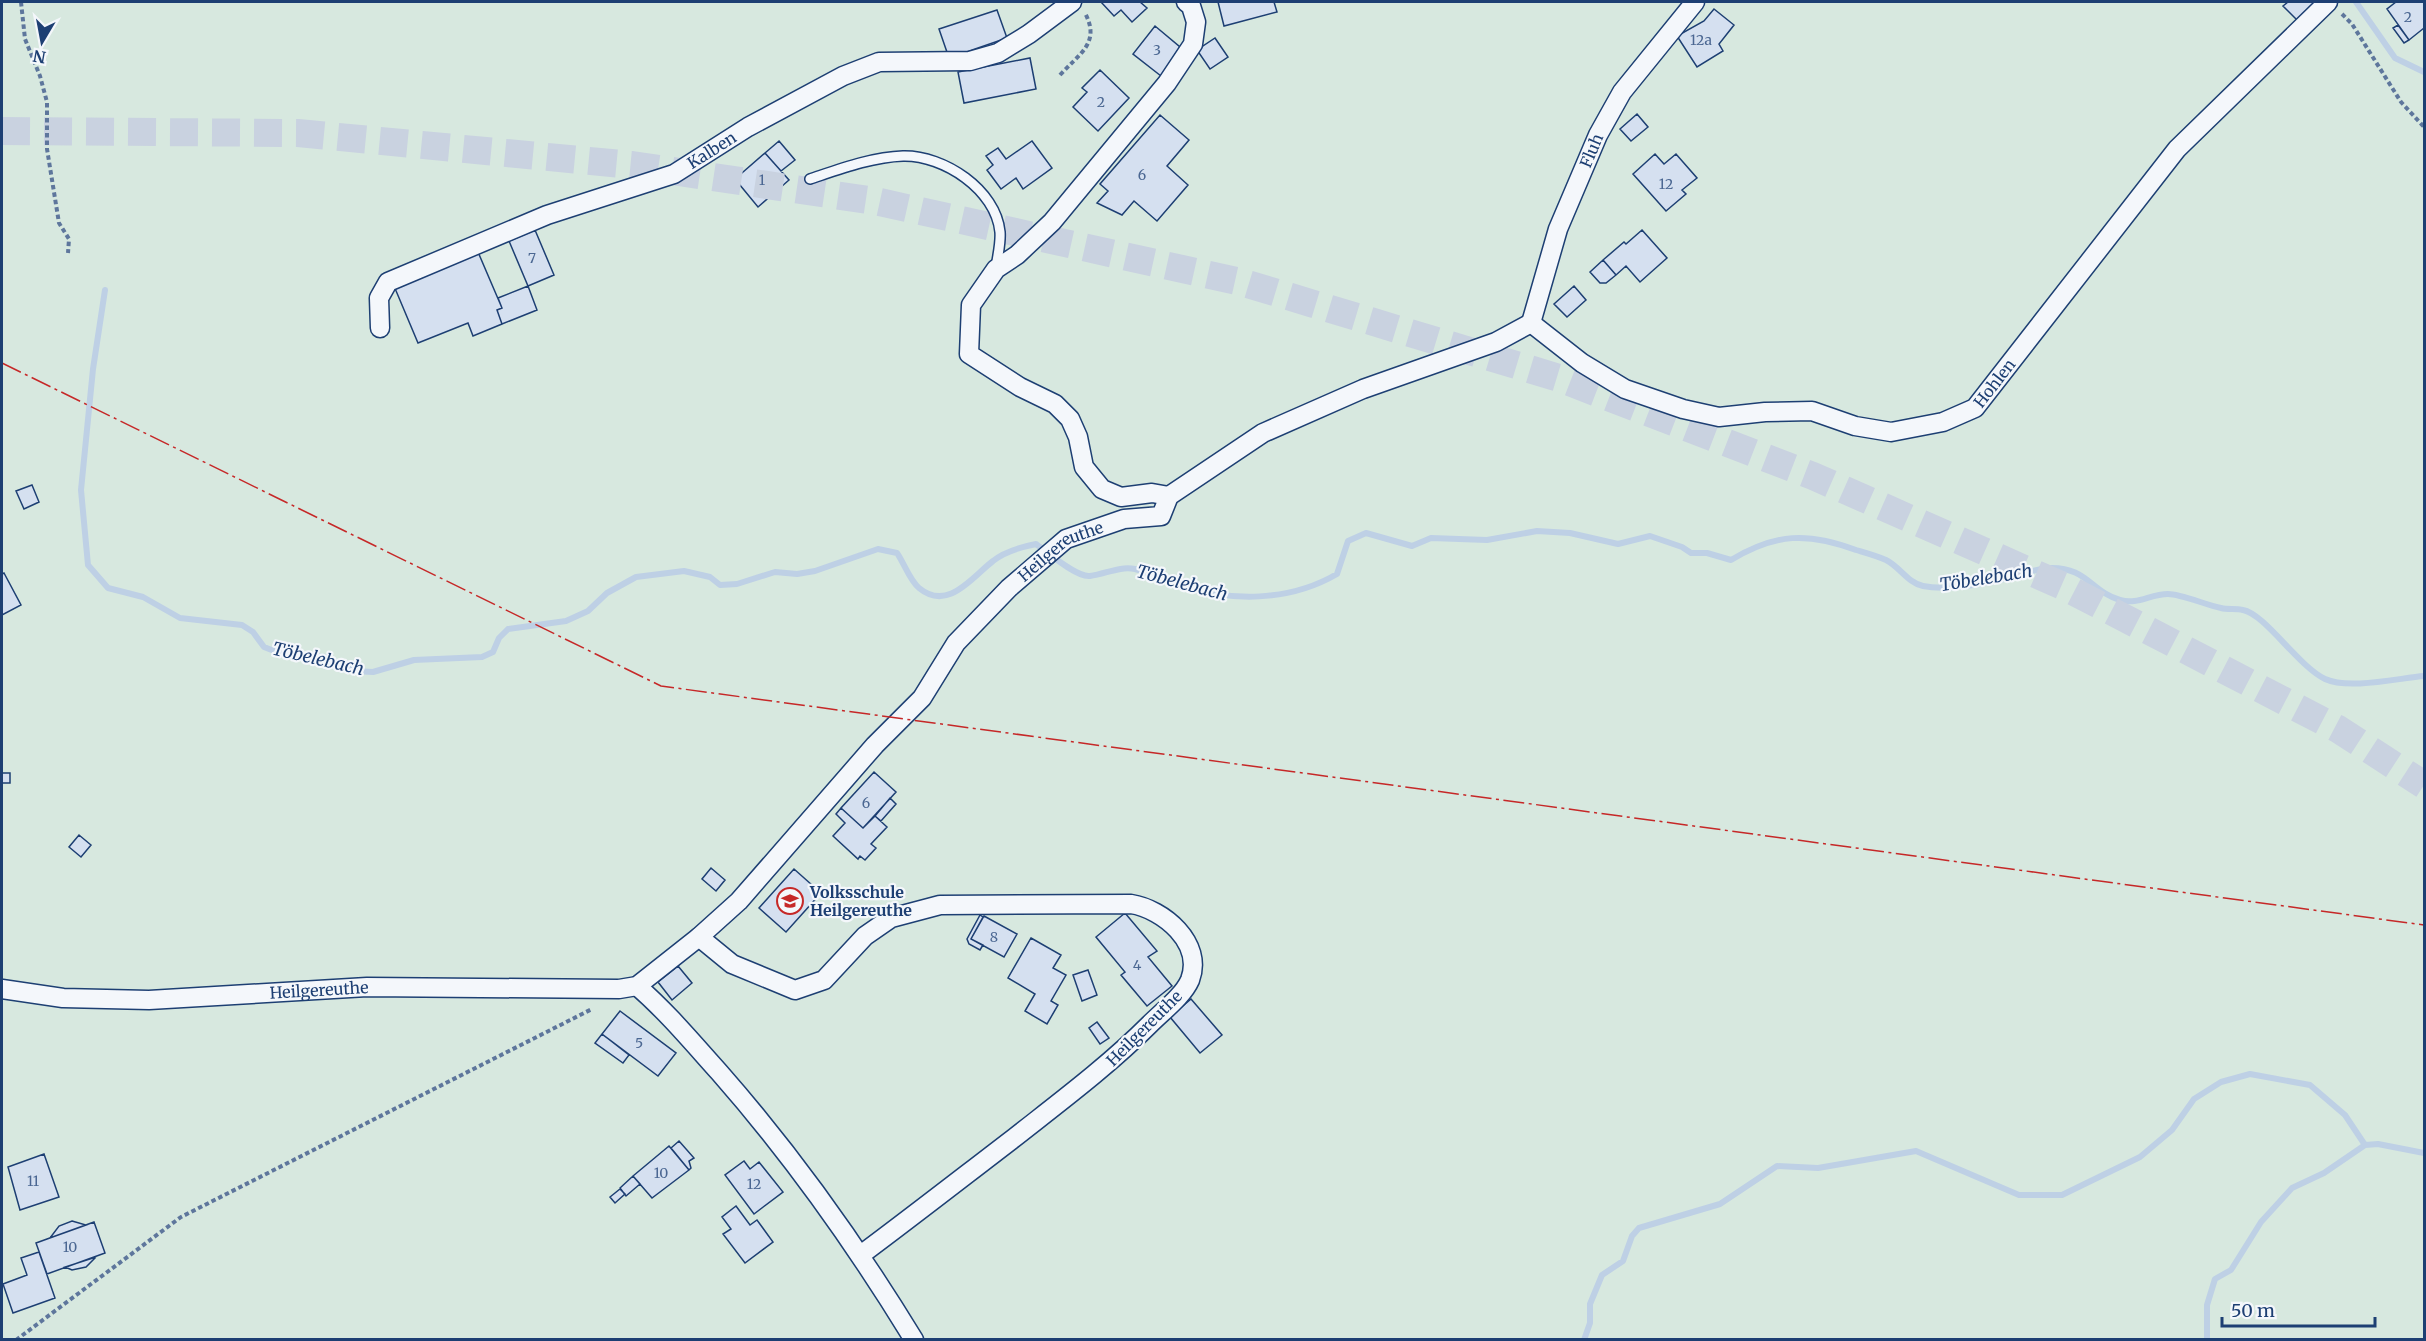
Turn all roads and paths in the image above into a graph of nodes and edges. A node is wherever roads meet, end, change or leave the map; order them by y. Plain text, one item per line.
1 (21, 2) edge
2 (1186, 2) edge
3 (1695, 2) edge
4 (2332, 5) edge
5 (1078, 6) edge
6 (1060, 75) dead end
7 (2424, 127) edge
8 (810, 179) dead end
9 (68, 253) dead end
10 (996, 269) junction
11 (1531, 323) junction
12 (380, 328) dead end
13 (1169, 496) junction
14 (699, 937) junction
15 (628, 988) junction
16 (2, 989) edge
17 (862, 1254) junction
18 (15, 1340) edge
19 (915, 1340) edge

1 - 9 path
2 - 10 street
3 - 11 street, Fluh
4 - 7 path
4 - 11 street, Hohlen
5 - 6 path
5 - 12 street, Kalben
8 - 10 lane
10 - 13 street
11 - 13 street, Heilgereuthe
13 - 14 street, Heilgereuthe
14 - 15 street, Heilgereuthe
14 - 17 street, Heilgereuthe
15 - 16 street, Heilgereuthe
15 - 17 street
15 - 18 path
17 - 19 street

